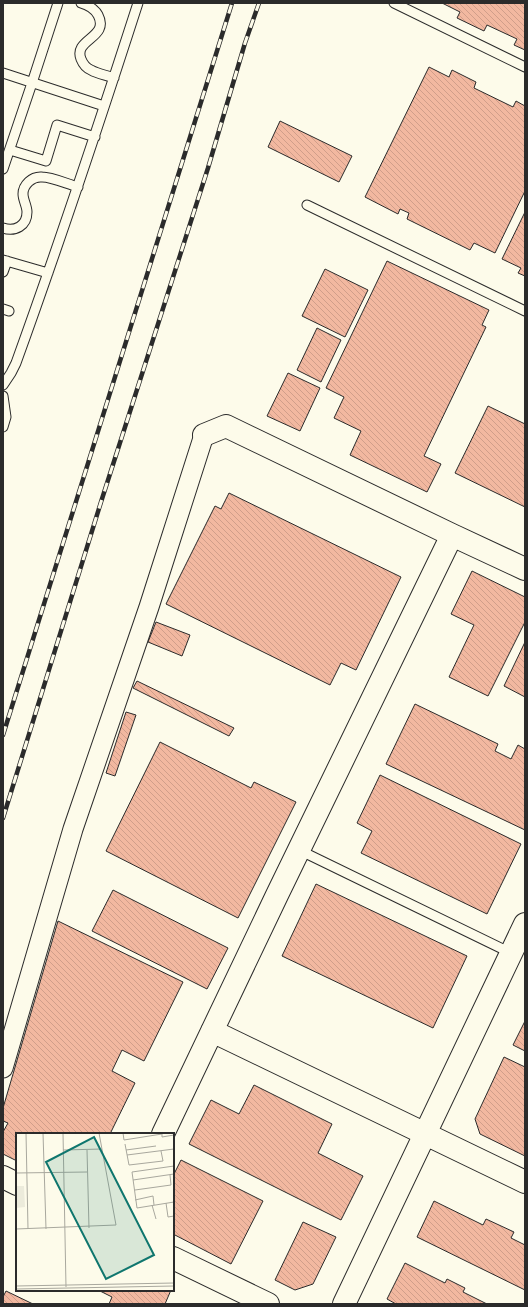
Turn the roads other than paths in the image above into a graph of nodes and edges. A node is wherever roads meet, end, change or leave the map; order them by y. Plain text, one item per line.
1 (58, 3) edge
2 (81, 3) edge
3 (394, 3) edge
4 (135, 4) edge
5 (525, 67) edge
6 (3, 73) edge
7 (114, 78) junction
8 (32, 83) junction
9 (104, 106) junction
10 (95, 137) junction
11 (10, 150) junction
12 (3, 169) edge
13 (78, 187) junction
14 (307, 205) dead end
15 (3, 228) edge
16 (5, 260) edge
17 (3, 272) edge
18 (48, 273) junction
19 (525, 311) edge
20 (3, 385) edge
21 (3, 396) edge
22 (3, 427) edge
23 (204, 435) joint
24 (452, 535) junction
25 (525, 569) edge
26 (299, 850) junction
27 (525, 924) edge
28 (511, 953) junction
29 (212, 1031) junction
30 (3, 1068) edge
31 (163, 1133) edge
32 (425, 1134) junction
33 (3, 1177) edge
34 (525, 1182) edge
35 (16, 1184) edge
36 (174, 1258) edge
37 (268, 1304) edge
38 (344, 1304) edge

1 - 8 lane
2 - 7 lane
3 - 5 lane
4 - 7 lane
6 - 8 lane
7 - 9 lane
8 - 9 lane
8 - 11 lane
9 - 10 lane
10 - 11 lane
10 - 13 lane
11 - 12 lane
13 - 15 lane
13 - 18 lane
14 - 19 lane
16 - 17 lane
16 - 18 lane
18 - 20 lane
21 - 22 lane
23 - 24 street
23 - 30 street
24 - 25 street
24 - 26 street
26 - 28 lane
26 - 29 street
27 - 28 street
28 - 32 street
29 - 31 street
29 - 32 street
32 - 34 street
32 - 38 street
33 - 35 street
36 - 37 street

